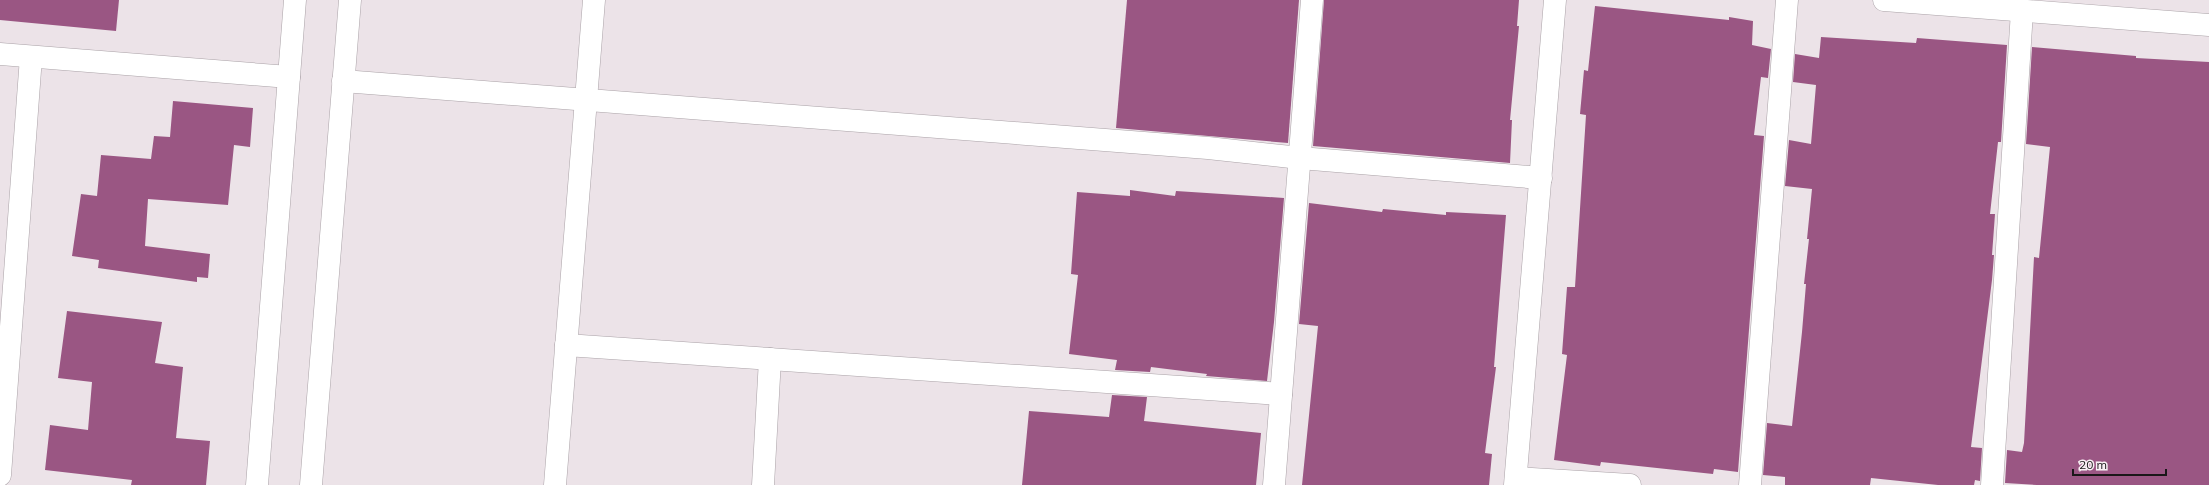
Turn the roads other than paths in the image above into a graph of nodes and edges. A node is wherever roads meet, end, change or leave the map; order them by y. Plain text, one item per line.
1 (295, 0) edge
2 (350, 0) edge
3 (594, 0) edge
4 (1312, 0) edge
5 (1554, 0) edge
6 (1787, 0) edge
7 (1884, 0) edge
8 (2022, 11) junction
9 (2209, 25) edge
10 (0, 54) edge
11 (31, 56) junction
12 (289, 77) junction
13 (343, 81) junction
14 (585, 100) junction
15 (1300, 158) junction
16 (1541, 178) junction
17 (566, 345) junction
18 (770, 359) junction
19 (1281, 394) junction
20 (0, 475) edge
21 (1516, 481) edge
22 (257, 485) edge
23 (311, 485) edge
24 (555, 485) edge
25 (763, 485) edge
26 (1274, 485) edge
27 (1630, 485) edge
28 (1750, 485) edge
29 (1992, 485) edge

1 - 12 street
2 - 13 street
3 - 14 street
4 - 15 street
5 - 16 street
6 - 28 street
7 - 8 street
8 - 9 street
8 - 29 street
10 - 11 street
11 - 12 street
11 - 20 street
12 - 22 street
13 - 14 street
13 - 23 street
14 - 15 street
14 - 17 street
15 - 16 street
15 - 19 street
16 - 21 street
17 - 18 street
17 - 24 street
18 - 19 street
18 - 25 street
19 - 26 street
21 - 27 street

